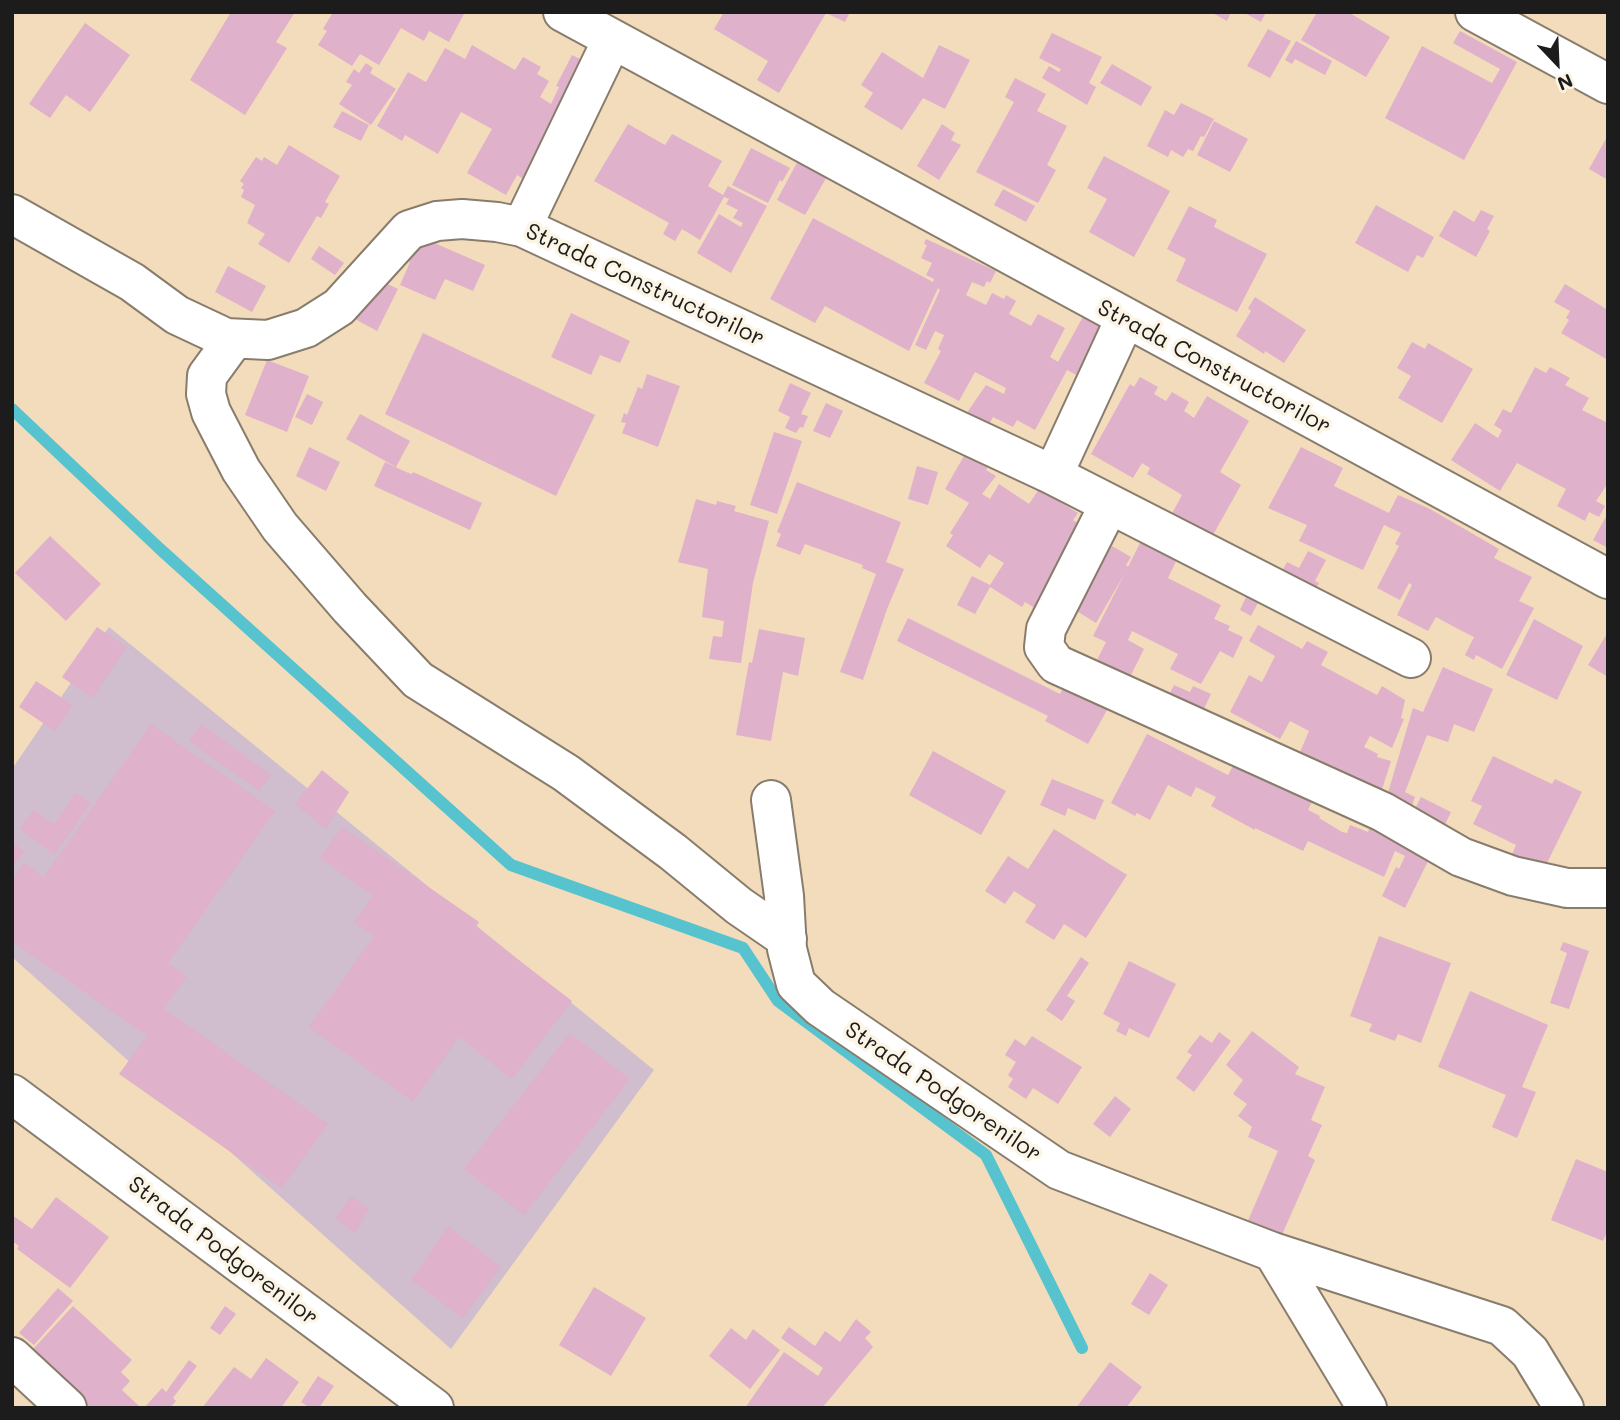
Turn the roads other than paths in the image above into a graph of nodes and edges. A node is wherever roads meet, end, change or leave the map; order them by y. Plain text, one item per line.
1 (563, 12) edge
2 (1475, 12) edge
3 (612, 40) junction
4 (1608, 84) edge
5 (12, 214) edge
6 (522, 227) junction
7 (1125, 319) junction
8 (233, 339) junction
9 (1053, 475) junction
10 (1109, 505) junction
11 (1608, 579) edge
12 (1411, 658) dead end
13 (771, 800) dead end
14 (1608, 888) edge
15 (787, 939) junction
16 (12, 1094) edge
17 (1273, 1252) junction
18 (12, 1357) edge
19 (67, 1408) edge
20 (434, 1408) edge
21 (1367, 1408) edge
22 (1564, 1408) edge

1 - 3 street, Strada Constructorilor
2 - 4 street
3 - 6 street
3 - 7 street, Strada Constructorilor
5 - 8 street, Strada Constructorilor
6 - 8 street, Strada Constructorilor
6 - 9 street, Strada Constructorilor
7 - 9 street
7 - 11 street, Strada Constructorilor
8 - 15 street
9 - 10 street, Strada Constructorilor
10 - 12 street, Strada Constructorilor
10 - 14 street
13 - 15 street, Strada Podgorenilor
15 - 17 street, Strada Podgorenilor
16 - 20 street, Strada Podgorenilor
17 - 21 street
17 - 22 street, Strada Podgorenilor
18 - 19 street

